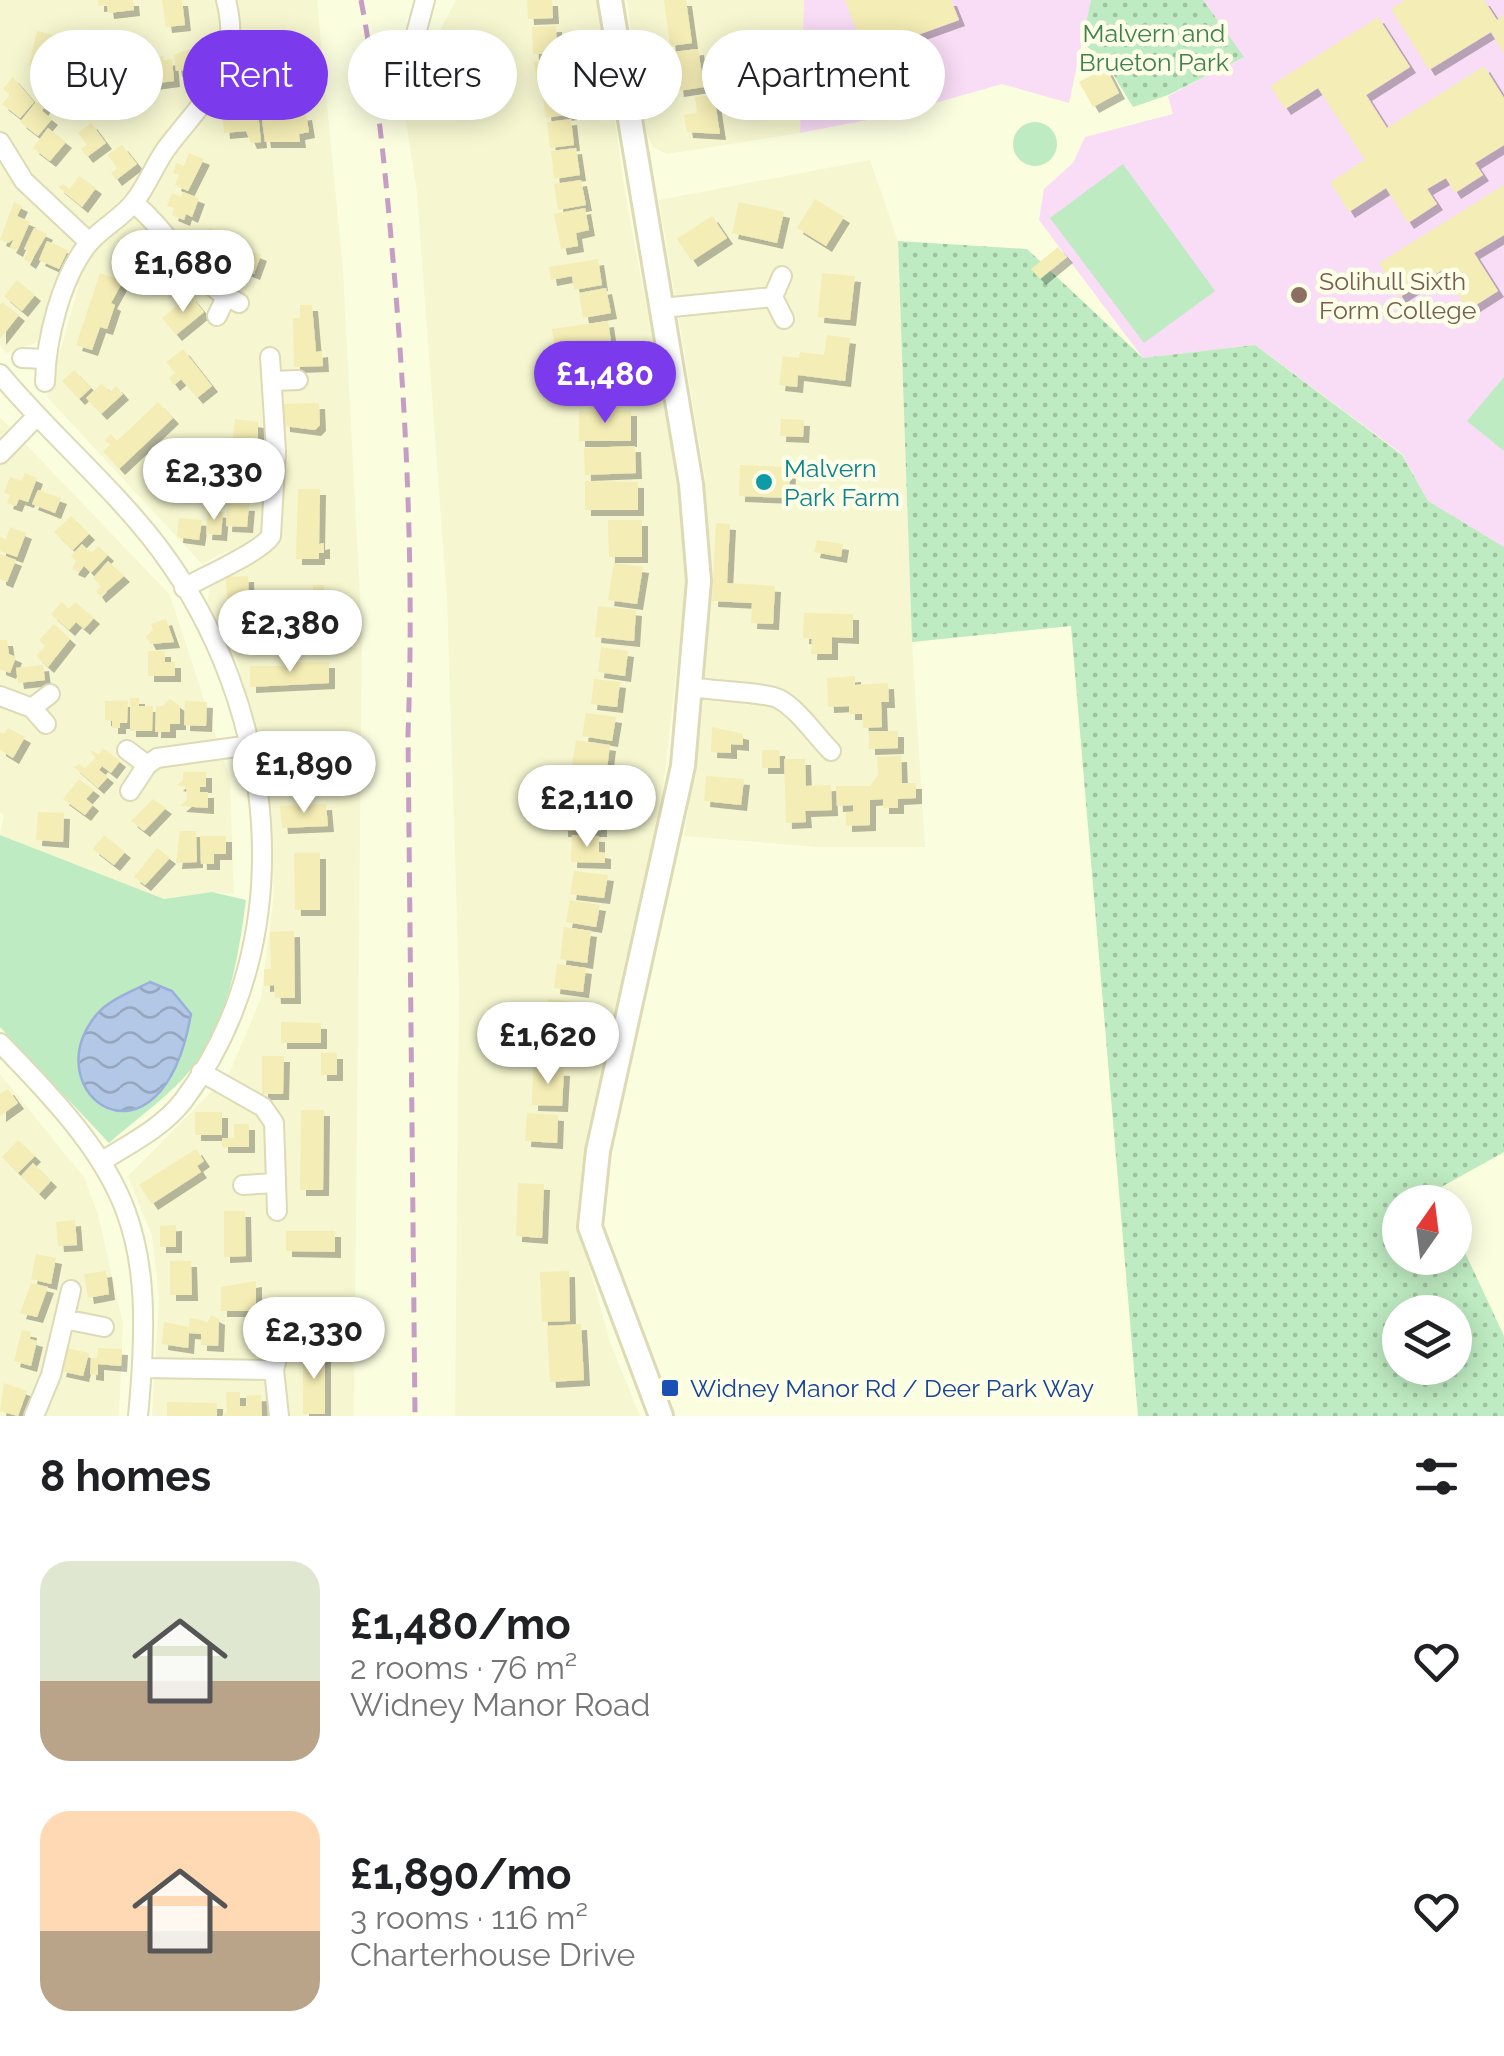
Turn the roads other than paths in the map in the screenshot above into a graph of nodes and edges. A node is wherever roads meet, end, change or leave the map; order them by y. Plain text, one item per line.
1 (226, 0) edge
2 (425, 0) edge
3 (610, 0) edge
4 (230, 30) edge
5 (417, 30) edge
6 (189, 120) edge
7 (0, 142) edge
8 (134, 203) junction
9 (90, 242) junction
10 (782, 276) dead end
11 (773, 297) junction
12 (662, 308) junction
13 (217, 316) dead end
14 (784, 319) dead end
15 (270, 357) dead end
16 (22, 358) dead end
17 (46, 359) junction
18 (0, 374) edge
19 (298, 380) dead end
20 (273, 381) junction
21 (45, 382) dead end
22 (36, 417) junction
23 (0, 454) edge
24 (184, 588) junction
25 (691, 687) junction
26 (50, 694) dead end
27 (0, 696) edge
28 (32, 708) junction
29 (46, 724) dead end
30 (251, 745) junction
31 (127, 750) dead end
32 (831, 751) dead end
33 (146, 765) junction
34 (130, 791) dead end
35 (0, 1043) edge
36 (202, 1072) junction
37 (104, 1160) junction
38 (275, 1183) junction
39 (243, 1186) dead end
40 (277, 1211) dead end
41 (71, 1290) dead end
42 (64, 1319) junction
43 (104, 1326) dead end
44 (278, 1350) dead end
45 (142, 1368) junction
46 (274, 1370) junction
47 (34, 1416) edge
48 (138, 1416) edge
49 (278, 1416) edge
50 (661, 1416) edge

1 - 4 street
2 - 5 street
3 - 12 street
6 - 8 street
7 - 9 street
8 - 9 street
8 - 13 street
9 - 17 street
10 - 11 street
11 - 12 street
11 - 14 street
12 - 25 street
15 - 20 street
16 - 17 street
17 - 21 street
18 - 22 street
19 - 20 street
20 - 24 street
22 - 23 street
22 - 24 street
24 - 30 street
25 - 32 street
25 - 50 street
26 - 28 street
27 - 28 street
28 - 29 street
30 - 33 street
30 - 36 street
31 - 33 street
33 - 34 street
35 - 37 street
36 - 37 street
36 - 38 street
37 - 45 street
38 - 39 street
38 - 40 street
41 - 42 street
42 - 43 street
42 - 47 street
44 - 46 street
45 - 46 street
45 - 48 street
46 - 49 street

